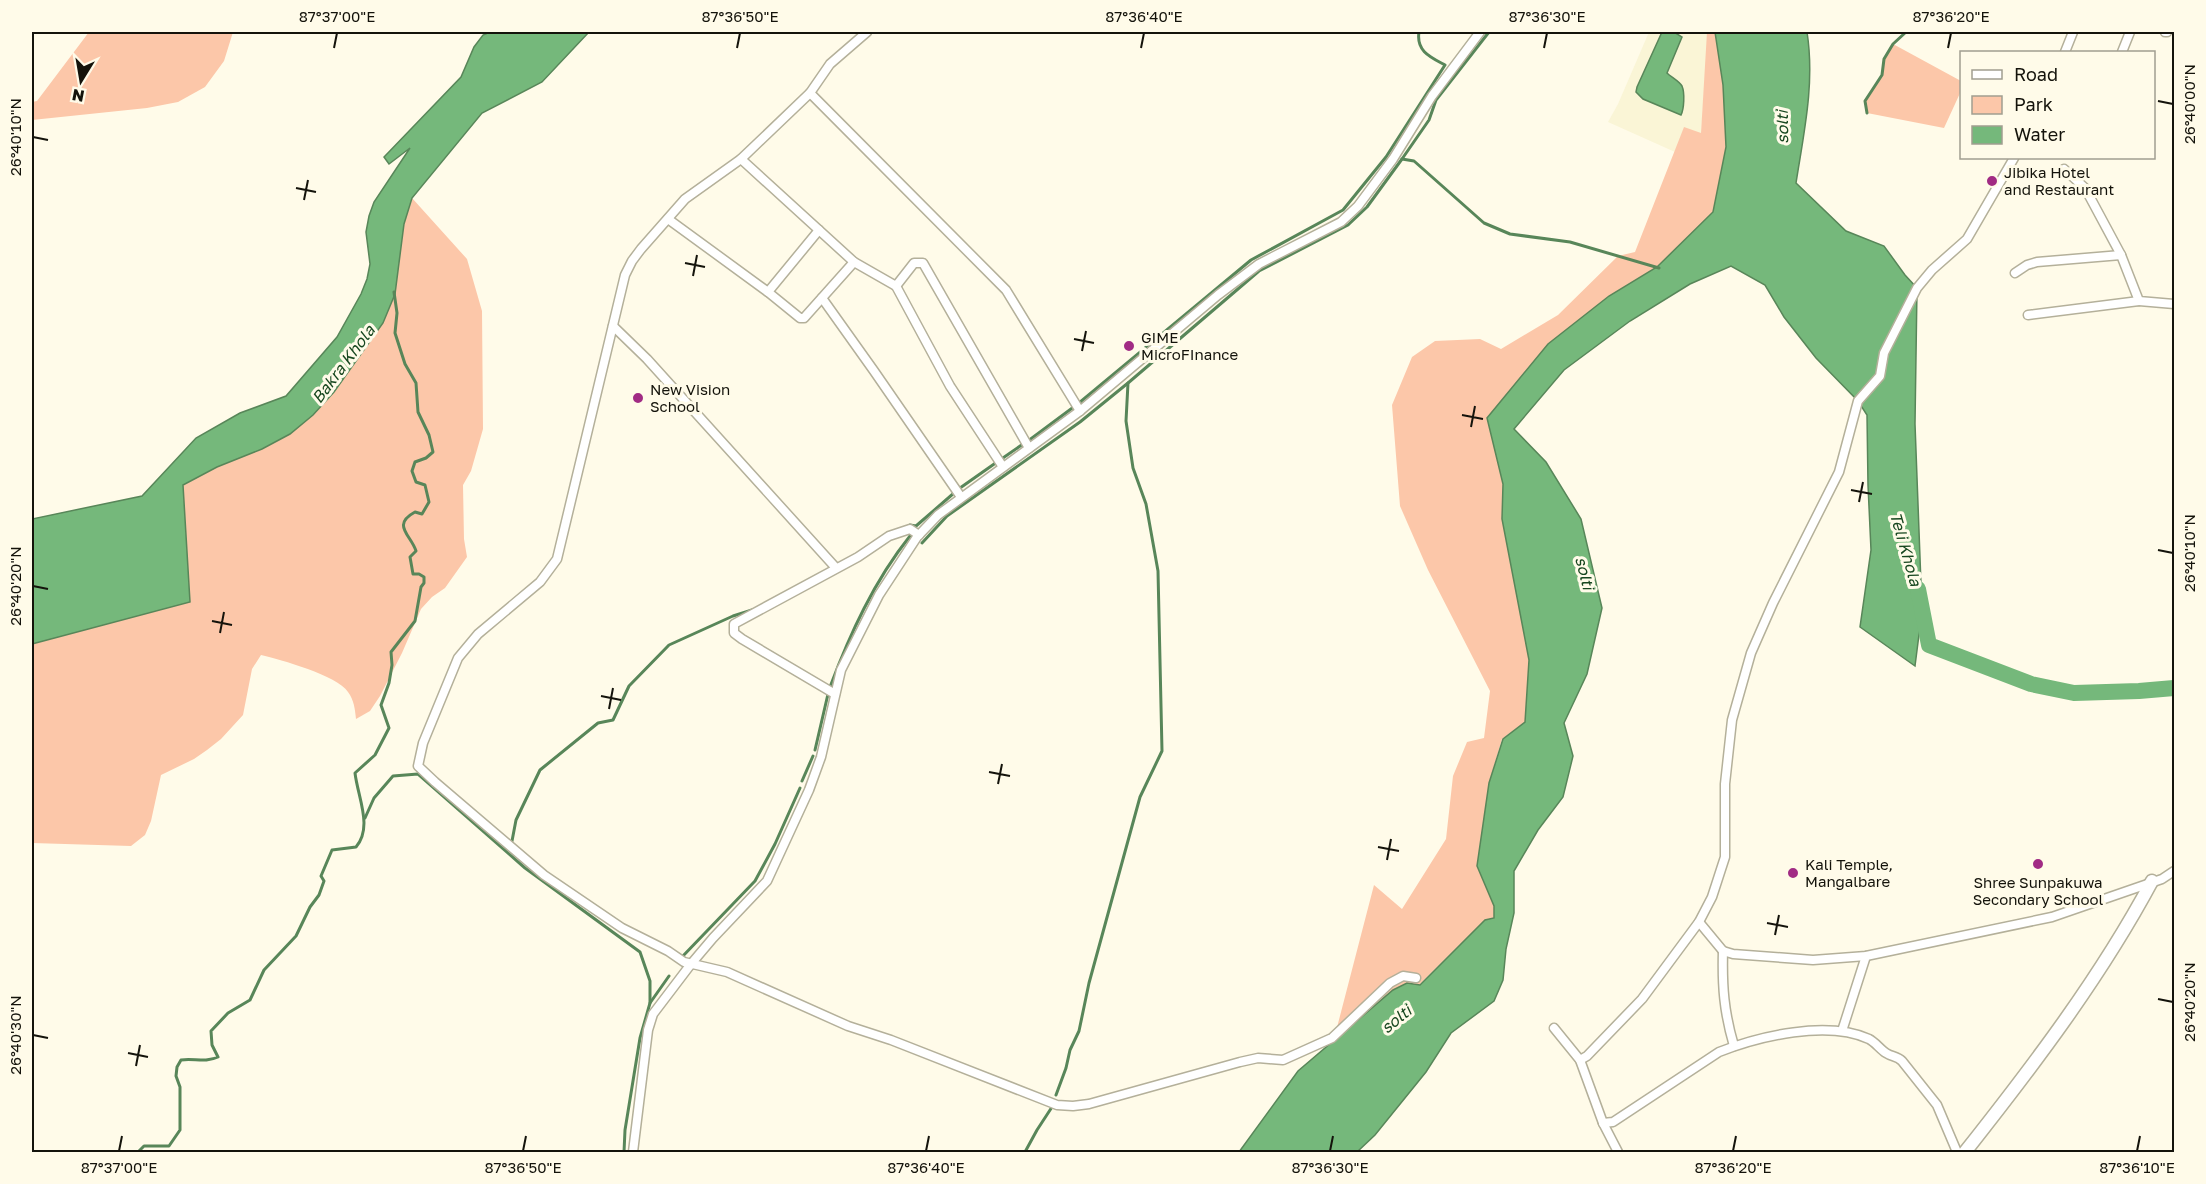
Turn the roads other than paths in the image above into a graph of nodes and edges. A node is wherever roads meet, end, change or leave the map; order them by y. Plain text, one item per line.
1 (867, 32) edge
2 (1480, 32) edge
3 (2073, 32) edge
4 (2130, 32) edge
5 (2065, 51) edge
6 (2122, 51) edge
7 (810, 93) junction
8 (741, 159) junction
9 (2013, 159) edge
10 (2064, 169) dead end
11 (668, 219) junction
12 (819, 230) junction
13 (2121, 255) junction
14 (854, 262) junction
15 (2015, 273) dead end
16 (896, 286) junction
17 (768, 292) junction
18 (822, 298) junction
19 (2139, 301) junction
20 (2175, 304) edge
21 (2028, 315) dead end
22 (613, 326) junction
23 (1080, 411) junction
24 (1029, 448) junction
25 (1003, 467) junction
26 (960, 497) junction
27 (919, 535) junction
28 (836, 568) junction
29 (835, 694) junction
30 (2175, 871) edge
31 (2152, 881) junction
32 (1699, 922) junction
33 (1723, 951) junction
34 (1866, 956) junction
35 (691, 964) junction
36 (1416, 978) dead end
37 (1554, 1028) dead end
38 (1842, 1031) junction
39 (1734, 1046) junction
40 (1580, 1060) junction
41 (1603, 1123) junction
42 (633, 1152) edge
43 (1618, 1152) edge
44 (1957, 1152) edge
45 (1965, 1152) edge

1 - 7 street
2 - 23 street
3 - 5 street
4 - 6 street
7 - 8 street
7 - 23 street
8 - 11 street
8 - 12 street
9 - 32 street
10 - 13 street
11 - 17 street
11 - 22 street
12 - 14 street
12 - 17 street
13 - 15 street
13 - 19 street
14 - 16 street
14 - 18 street
16 - 24 street
16 - 25 street
17 - 18 street
18 - 26 street
19 - 20 street
19 - 21 street
22 - 28 street
22 - 35 street
23 - 24 street
24 - 25 street
25 - 26 street
26 - 27 street
27 - 28 street
27 - 29 street
28 - 29 street
29 - 35 street
30 - 31 street
31 - 34 street
31 - 45 street
32 - 33 street
32 - 40 street
33 - 34 street
33 - 39 street
34 - 38 street
35 - 36 street
35 - 42 street
37 - 40 street
38 - 39 street
38 - 44 street
39 - 41 street
40 - 41 street
41 - 43 street

